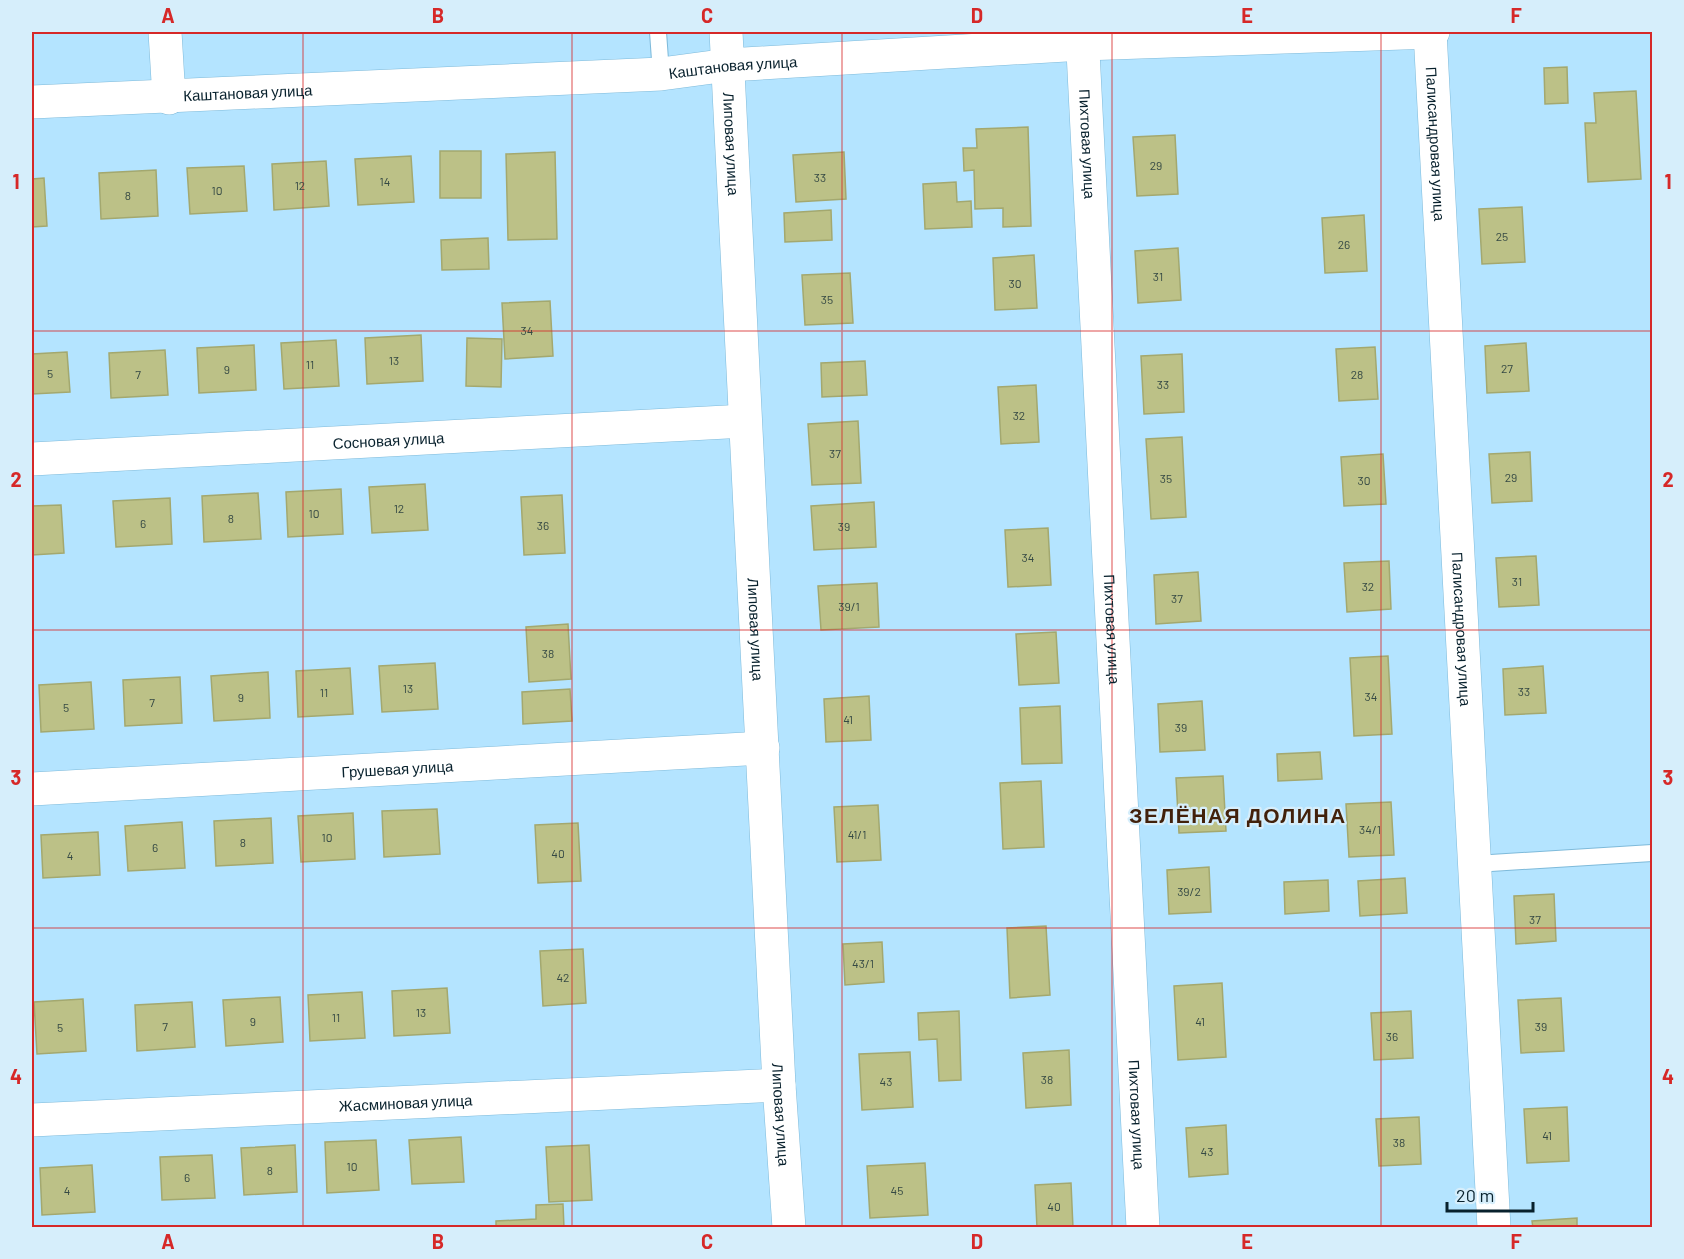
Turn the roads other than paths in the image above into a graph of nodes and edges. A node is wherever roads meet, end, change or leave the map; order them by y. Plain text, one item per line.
1 (165, 32) edge
2 (658, 32) edge
3 (726, 32) edge
4 (1431, 32) edge
5 (1082, 38) edge
6 (728, 64) junction
7 (661, 74) junction
8 (169, 98) junction
9 (32, 102) edge
10 (745, 421) junction
11 (32, 459) edge
12 (763, 748) junction
13 (32, 789) edge
14 (1653, 853) edge
15 (1475, 864) junction
16 (779, 1085) junction
17 (32, 1120) edge
18 (789, 1227) edge
19 (1143, 1227) edge
20 (1494, 1227) edge

1 - 8 street
2 - 7 lane
3 - 6 street, Липовая улица
4 - 5 street, Каштановая улица
4 - 15 street, Палисандровая улица
5 - 6 street, Каштановая улица
5 - 19 street, Пихтовая улица
6 - 7 street, Каштановая улица
6 - 10 street, Липовая улица
7 - 8 street, Каштановая улица
8 - 9 street, Каштановая улица
10 - 11 street, Сосновая улица
10 - 12 street, Липовая улица
12 - 13 street, Грушевая улица
12 - 16 street, Липовая улица
14 - 15 lane
15 - 20 street, Палисандровая улица
16 - 17 street, Жасминовая улица
16 - 18 street, Липовая улица

